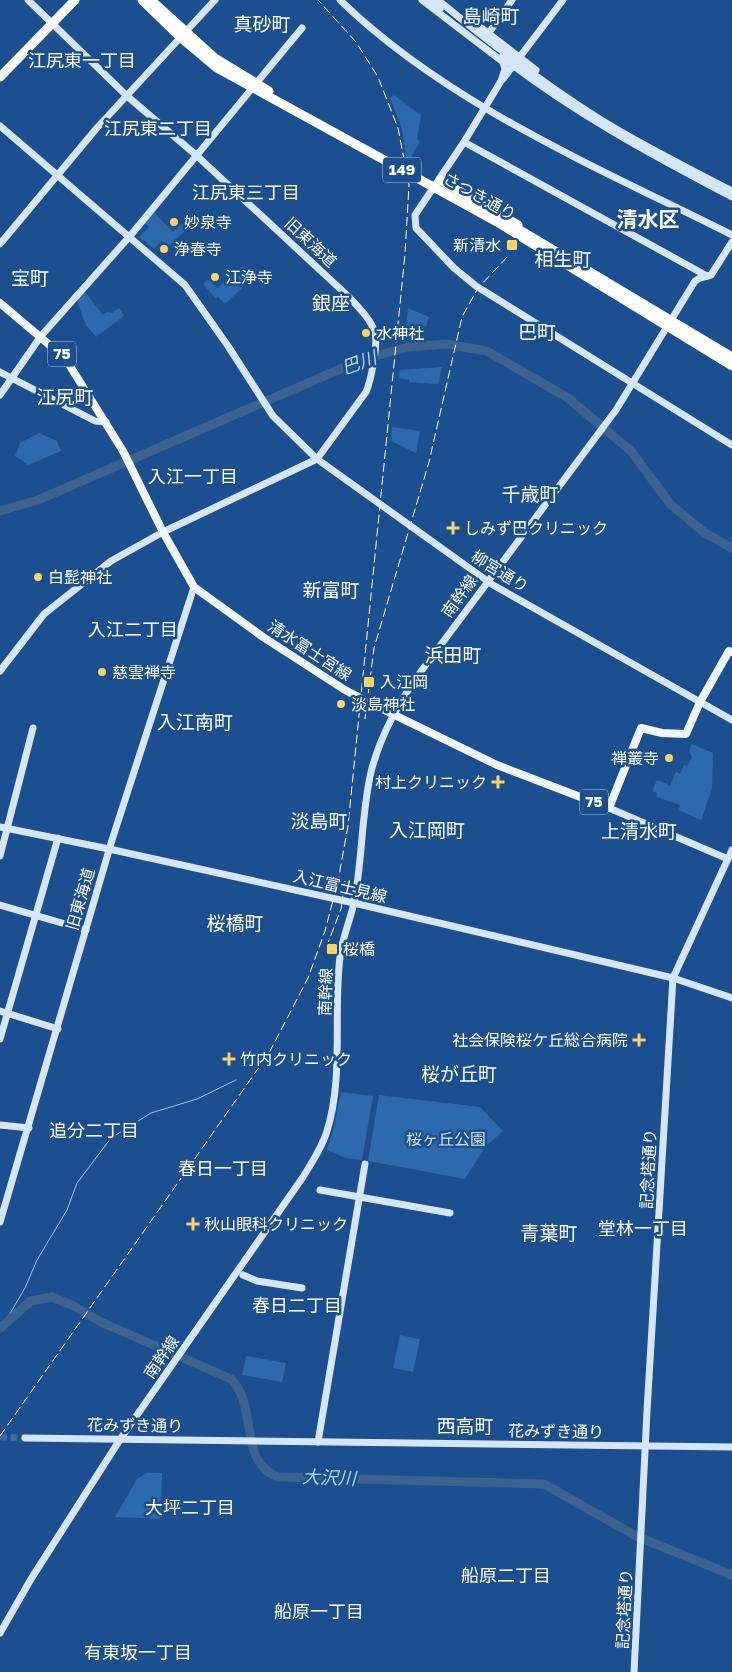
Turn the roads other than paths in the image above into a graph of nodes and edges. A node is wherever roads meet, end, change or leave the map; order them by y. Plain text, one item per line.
1 (28, 0) edge
2 (68, 0) edge
3 (75, 0) edge
4 (142, 0) edge
5 (151, 0) edge
6 (216, 0) edge
7 (340, 0) edge
8 (422, 0) edge
9 (430, 0) edge
10 (438, 0) edge
11 (445, 0) edge
12 (512, 0) edge
13 (563, 0) edge
14 (50, 23) junction
15 (302, 28) dead end
16 (488, 34) junction
17 (182, 35) junction
18 (527, 49) junction
19 (510, 51) junction
20 (520, 59) junction
21 (0, 71) edge
22 (0, 77) edge
23 (501, 81) junction
24 (254, 86) junction
25 (127, 96) junction
26 (485, 108) junction
27 (0, 126) edge
28 (464, 142) junction
29 (657, 152) junction
30 (196, 155) junction
31 (58, 176) junction
32 (440, 180) junction
33 (431, 190) junction
34 (732, 191) edge
35 (732, 196) edge
36 (522, 233) junction
37 (130, 236) junction
38 (732, 236) edge
39 (732, 242) edge
40 (0, 244) edge
41 (707, 277) junction
42 (0, 304) edge
43 (670, 323) junction
44 (41, 336) junction
45 (732, 358) edge
46 (732, 366) edge
47 (0, 372) edge
48 (11, 378) junction
49 (633, 384) junction
50 (0, 395) edge
51 (106, 422) junction
52 (732, 445) edge
53 (317, 459) junction
54 (163, 532) junction
55 (487, 581) junction
56 (194, 587) junction
57 (732, 652) edge
58 (0, 671) edge
59 (700, 702) junction
60 (394, 714) junction
61 (732, 720) edge
62 (34, 728) dead end
63 (609, 808) junction
64 (4, 828) edge
65 (58, 838) junction
66 (110, 849) junction
67 (732, 850) edge
68 (0, 856) edge
69 (728, 859) junction
70 (354, 903) junction
71 (0, 905) edge
72 (35, 915) junction
73 (86, 930) junction
74 (673, 978) junction
75 (732, 998) edge
76 (4, 1012) edge
77 (58, 1029) junction
78 (0, 1039) edge
79 (0, 1124) edge
80 (29, 1128) junction
81 (365, 1164) dead end
82 (320, 1190) dead end
83 (360, 1198) junction
84 (450, 1214) dead end
85 (0, 1222) edge
86 (243, 1275) dead end
87 (302, 1288) dead end
88 (25, 1438) tunnel mouth
89 (121, 1438) junction
90 (318, 1442) junction
91 (646, 1446) junction
92 (732, 1447) edge
93 (0, 1633) edge
94 (634, 1672) edge

1 - 14 street, 旧東海道
2 - 14 highway
3 - 14 highway
4 - 17 highway, さつき通り / 149
5 - 17 highway, さつき通り / 149
6 - 17 street
7 - 26 street
8 - 23 street
9 - 35 street
10 - 29 street
11 - 16 street
12 - 16 street
13 - 18 street
14 - 21 highway
14 - 22 highway
14 - 25 street, 旧東海道
15 - 24 street
16 - 19 street
17 - 24 highway, さつき通り / 149
17 - 25 street
18 - 19 street
18 - 20 street
19 - 20 street
20 - 23 street
20 - 29 street
23 - 26 street
24 - 30 street
24 - 36 highway, さつき通り / 149
25 - 30 street, 旧東海道
25 - 31 street
26 - 28 street
26 - 38 street
27 - 31 street, 柳宮通り
28 - 32 street
28 - 41 street
29 - 34 street
30 - 37 street
30 - 53 street, 旧東海道
31 - 37 street, 柳宮通り
31 - 40 street
32 - 33 street
32 - 36 highway
33 - 36 highway
33 - 49 street
36 - 43 highway, さつき通り / 149
37 - 44 street
37 - 53 street, 柳宮通り
39 - 41 street, 南幹線
41 - 43 street, 南幹線
42 - 44 main road, 清水富士宮線 / 75
43 - 45 highway, さつき通り / 149
43 - 46 highway, さつき通り / 149
43 - 49 street, 南幹線
44 - 48 street
44 - 51 main road, 清水富士宮線 / 75
47 - 48 street
48 - 50 street
48 - 51 street
49 - 52 street
49 - 55 street, 南幹線
51 - 54 main road, 清水富士宮線 / 75
53 - 54 street
53 - 55 street, 柳宮通り
54 - 56 main road, 清水富士宮線 / 75
54 - 58 street
55 - 59 street, 柳宮通り
55 - 60 street, 南幹線
56 - 60 main road, 清水富士宮線 / 75
56 - 66 street, 旧東海道
57 - 59 main road, 75
59 - 61 street, 柳宮通り
59 - 63 main road, 75
60 - 63 main road, 清水富士宮線 / 75
60 - 70 street, 南幹線
62 - 64 street
63 - 69 street
64 - 65 street, 入江富士見線
64 - 68 street
65 - 66 street, 入江富士見線
65 - 72 street
66 - 70 street, 入江富士見線
66 - 73 street, 旧東海道
67 - 69 street, 記念塔通り
69 - 74 street, 記念塔通り
70 - 74 street, 入江富士見線
70 - 89 street, 南幹線
71 - 72 street
72 - 73 street
72 - 76 street
73 - 77 street, 旧東海道
74 - 75 street, 入江富士見線
74 - 91 street, 記念塔通り
76 - 77 street
76 - 78 street
77 - 80 street, 旧東海道
79 - 80 street
80 - 85 street, 旧東海道
81 - 83 street
82 - 83 street
83 - 84 street
83 - 90 street
86 - 87 street
88 - 89 street, 花みずき通り
89 - 90 street, 花みずき通り
89 - 93 street, 南幹線
90 - 91 street, 花みずき通り
91 - 92 street, 花みずき通り
91 - 94 street, 記念塔通り

